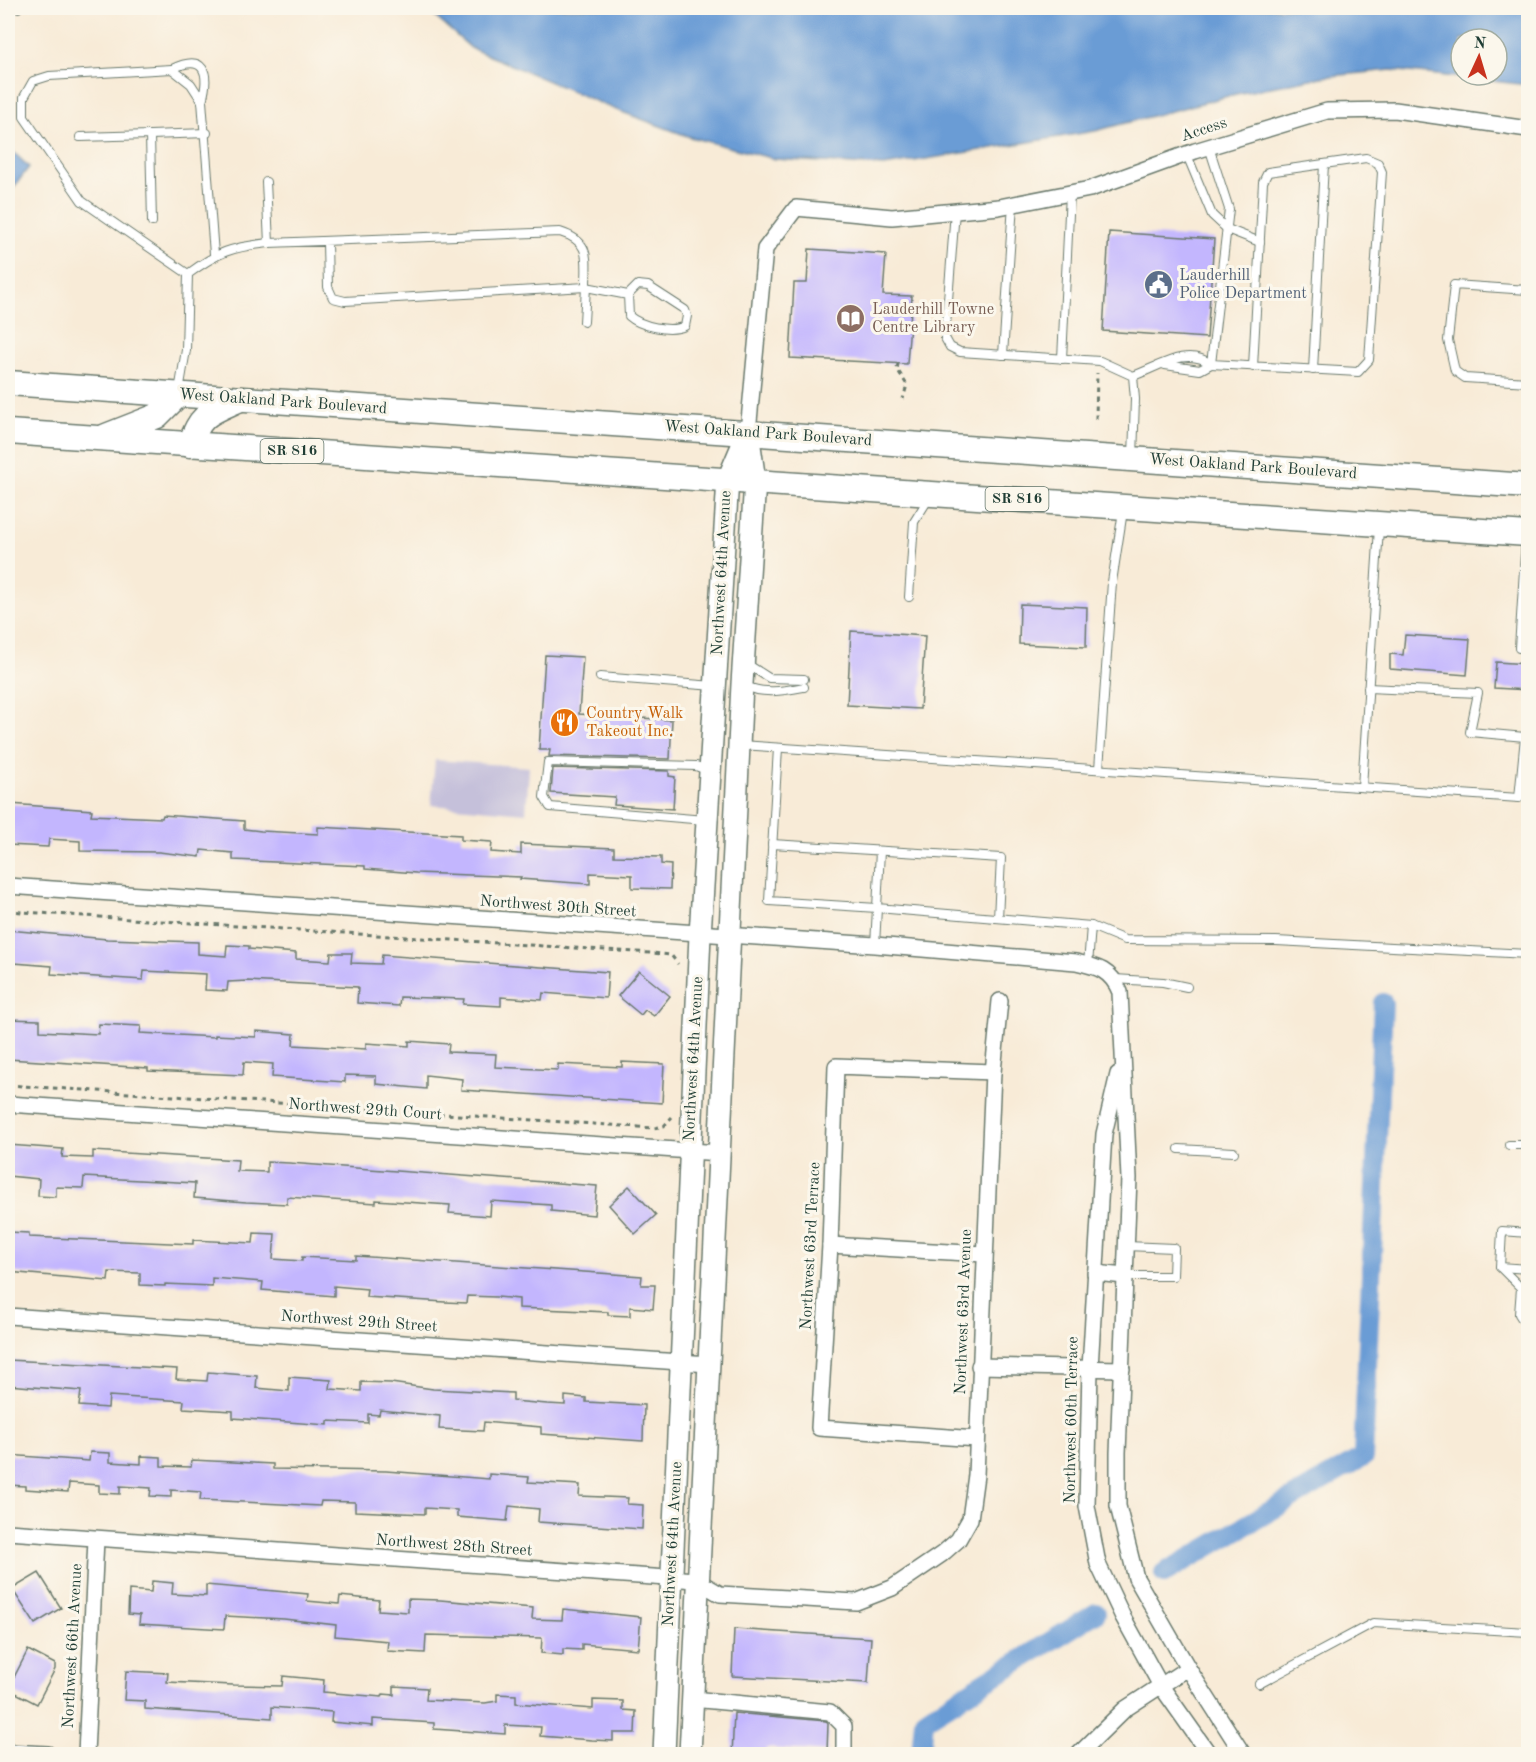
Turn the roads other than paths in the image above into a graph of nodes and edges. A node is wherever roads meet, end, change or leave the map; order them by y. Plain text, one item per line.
1 (18, 8) edge
2 (8, 9) edge
3 (172, 69) junction
4 (202, 101) junction
5 (1528, 129) edge
6 (207, 133) junction
7 (150, 135) junction
8 (80, 137) dead end
9 (1209, 147) junction
10 (1187, 154) junction
11 (1324, 164) junction
12 (266, 182) dead end
13 (1071, 193) junction
14 (1013, 204) junction
15 (955, 211) junction
16 (152, 222) dead end
17 (1227, 229) junction
18 (327, 242) junction
19 (1260, 242) junction
20 (269, 243) junction
21 (214, 254) junction
22 (188, 274) junction
23 (586, 287) junction
24 (1528, 290) edge
25 (628, 295) junction
26 (584, 322) dead end
27 (1003, 355) junction
28 (1062, 359) junction
29 (1211, 364) junction
30 (1165, 365) junction
31 (1253, 367) junction
32 (1313, 370) junction
33 (1133, 376) junction
34 (1528, 382) edge
35 (8, 383) edge
36 (178, 395) junction
37 (240, 399) junction
38 (8, 432) edge
39 (748, 432) junction
40 (104, 437) junction
41 (190, 445) junction
42 (1133, 459) junction
43 (728, 479) junction
44 (755, 481) junction
45 (1528, 486) edge
46 (932, 494) junction
47 (1124, 506) junction
48 (1379, 524) junction
49 (1527, 534) edge
50 (909, 597) dead end
51 (1528, 649) edge
52 (717, 652) junction
53 (744, 662) junction
54 (600, 677) dead end
55 (742, 684) junction
56 (715, 686) junction
57 (1368, 688) junction
58 (741, 724) junction
59 (1527, 737) edge
60 (740, 745) junction
61 (778, 748) junction
62 (1099, 770) junction
63 (710, 771) junction
64 (1362, 787) junction
65 (707, 820) junction
66 (772, 844) junction
67 (880, 850) junction
68 (8, 886) edge
69 (877, 908) junction
70 (998, 918) junction
71 (1091, 926) junction
72 (700, 935) junction
73 (730, 937) junction
74 (875, 945) junction
75 (1528, 954) edge
76 (1088, 965) junction
77 (1110, 974) junction
78 (1187, 987) dead end
79 (1000, 1001) dead end
80 (1122, 1057) junction
81 (993, 1072) junction
82 (8, 1104) edge
83 (1509, 1144) dead end
84 (1528, 1145) edge
85 (1179, 1149) dead end
86 (690, 1150) junction
87 (1234, 1152) dead end
88 (720, 1153) junction
89 (1528, 1233) edge
90 (830, 1245) junction
91 (1126, 1246) junction
92 (984, 1254) junction
93 (1500, 1267) junction
94 (1528, 1269) edge
95 (1095, 1273) junction
96 (1125, 1276) junction
97 (8, 1316) edge
98 (1528, 1328) edge
99 (681, 1363) junction
100 (709, 1365) junction
101 (979, 1366) junction
102 (1090, 1368) junction
103 (1122, 1369) junction
104 (977, 1439) junction
105 (8, 1532) edge
106 (96, 1539) junction
107 (672, 1579) junction
108 (696, 1580) junction
109 (892, 1588) joint
110 (1528, 1632) edge
111 (1188, 1668) junction
112 (1259, 1684) dead end
113 (1161, 1686) junction
114 (692, 1699) junction
115 (8, 1752) edge
116 (48, 1755) edge
117 (86, 1755) edge
118 (664, 1755) edge
119 (690, 1755) edge
120 (844, 1755) edge
121 (1079, 1755) edge
122 (1209, 1755) edge
123 (1243, 1755) edge

1 - 2 lane
3 - 4 lane
3 - 4 lane
3 - 22 lane
4 - 6 lane
5 - 9 street, Access
6 - 7 lane
6 - 21 lane
7 - 8 lane
7 - 16 lane
9 - 10 street, Access
9 - 17 lane
10 - 13 street, Access
10 - 17 lane
11 - 19 lane
11 - 32 lane
11 - 32 lane
12 - 20 lane
13 - 14 street, Access
13 - 28 lane
14 - 15 street, Access
14 - 27 lane
15 - 27 lane
15 - 39 street, Access
17 - 19 lane
17 - 29 lane
18 - 20 lane
18 - 23 lane
18 - 23 lane
19 - 31 lane
20 - 21 lane
21 - 22 lane
22 - 36 lane
23 - 25 lane
23 - 26 lane
24 - 34 lane
25 - 25 lane
27 - 28 lane
28 - 33 lane
29 - 30 lane
29 - 30 lane
29 - 31 lane
30 - 33 lane
31 - 32 lane
33 - 42 lane
35 - 36 main road, West Oakland Park Boulevard
36 - 37 main road, West Oakland Park Boulevard
36 - 40 main road
37 - 39 main road, West Oakland Park Boulevard
37 - 41 main road
38 - 40 main road, SR 816
39 - 42 main road, West Oakland Park Boulevard
39 - 43 street, Northwest 64th Avenue
39 - 44 street, Northwest 64th Avenue
40 - 41 main road, SR 816
41 - 43 main road, SR 816
42 - 45 main road, West Oakland Park Boulevard
43 - 44 main road, SR 816
43 - 52 street, Northwest 64th Avenue
44 - 46 main road, SR 816
44 - 53 street, Northwest 64th Avenue
46 - 47 main road, SR 816
46 - 50 lane
47 - 48 main road, SR 816
47 - 62 lane
48 - 49 main road, SR 816
48 - 57 lane
49 - 51 lane
52 - 55 street
52 - 56 street, Northwest 64th Avenue
53 - 55 street, Northwest 64th Avenue
53 - 55 lane
54 - 56 lane
55 - 58 street, Northwest 64th Avenue
56 - 58 street
56 - 63 street, Northwest 64th Avenue
57 - 59 lane
57 - 64 lane
58 - 60 street, Northwest 64th Avenue
59 - 64 lane
60 - 61 lane
60 - 73 street, Northwest 64th Avenue
61 - 62 lane
61 - 66 lane
62 - 64 lane
63 - 65 street, Northwest 64th Avenue
63 - 65 lane
65 - 72 street, Northwest 64th Avenue
66 - 67 lane
66 - 69 lane
67 - 69 lane
67 - 70 lane
68 - 72 street, Northwest 30th Street
69 - 70 lane
69 - 74 lane
70 - 71 lane
71 - 75 lane
71 - 76 lane
72 - 73 street, Northwest 30th Street
72 - 86 street, Northwest 64th Avenue
73 - 74 street, Northwest 30th Street
73 - 88 street, Northwest 64th Avenue
74 - 76 street, Northwest 30th Street
76 - 77 street, Northwest 30th Street
77 - 78 lane
77 - 80 street, Northwest 60th Terrace
79 - 81 street, Northwest 63rd Avenue
80 - 91 street, Northwest 60th Terrace
80 - 95 street, Northwest 60th Terrace
81 - 90 street, Northwest 63rd Terrace
81 - 92 street, Northwest 63rd Avenue
82 - 86 street, Northwest 29th Court
83 - 84 lane
85 - 87 lane
86 - 88 street, Northwest 29th Court
86 - 99 street, Northwest 64th Avenue
88 - 100 street, Northwest 64th Avenue
89 - 93 lane
90 - 92 street
90 - 104 street, Northwest 63rd Terrace
91 - 96 street, Northwest 60th Terrace
91 - 96 lane
92 - 101 street, Northwest 63rd Avenue
93 - 94 lane
93 - 98 lane
95 - 96 street
95 - 102 street, Northwest 60th Terrace
96 - 103 street, Northwest 60th Terrace
97 - 99 street, Northwest 29th Street
99 - 100 street, Northwest 29th Street
99 - 107 street, Northwest 64th Avenue
100 - 108 street, Northwest 64th Avenue
101 - 102 street
101 - 104 street, Northwest 63rd Avenue
102 - 103 street
102 - 113 street, Northwest 60th Terrace
103 - 111 street, Northwest 60th Terrace
104 - 109 street, Northwest 63rd Avenue
105 - 106 street, Northwest 28th Street
106 - 107 street, Northwest 28th Street
106 - 117 street, Northwest 66th Avenue
107 - 108 street, Northwest 28th Street
107 - 118 street, Northwest 64th Avenue
108 - 109 street, Northwest 28th Street
108 - 114 street, Northwest 64th Avenue
110 - 112 lane
111 - 113 street
111 - 123 street, Northwest 60th Terrace
113 - 121 street
113 - 122 street, Northwest 60th Terrace
114 - 119 street, Northwest 64th Avenue
114 - 120 street
115 - 116 street

